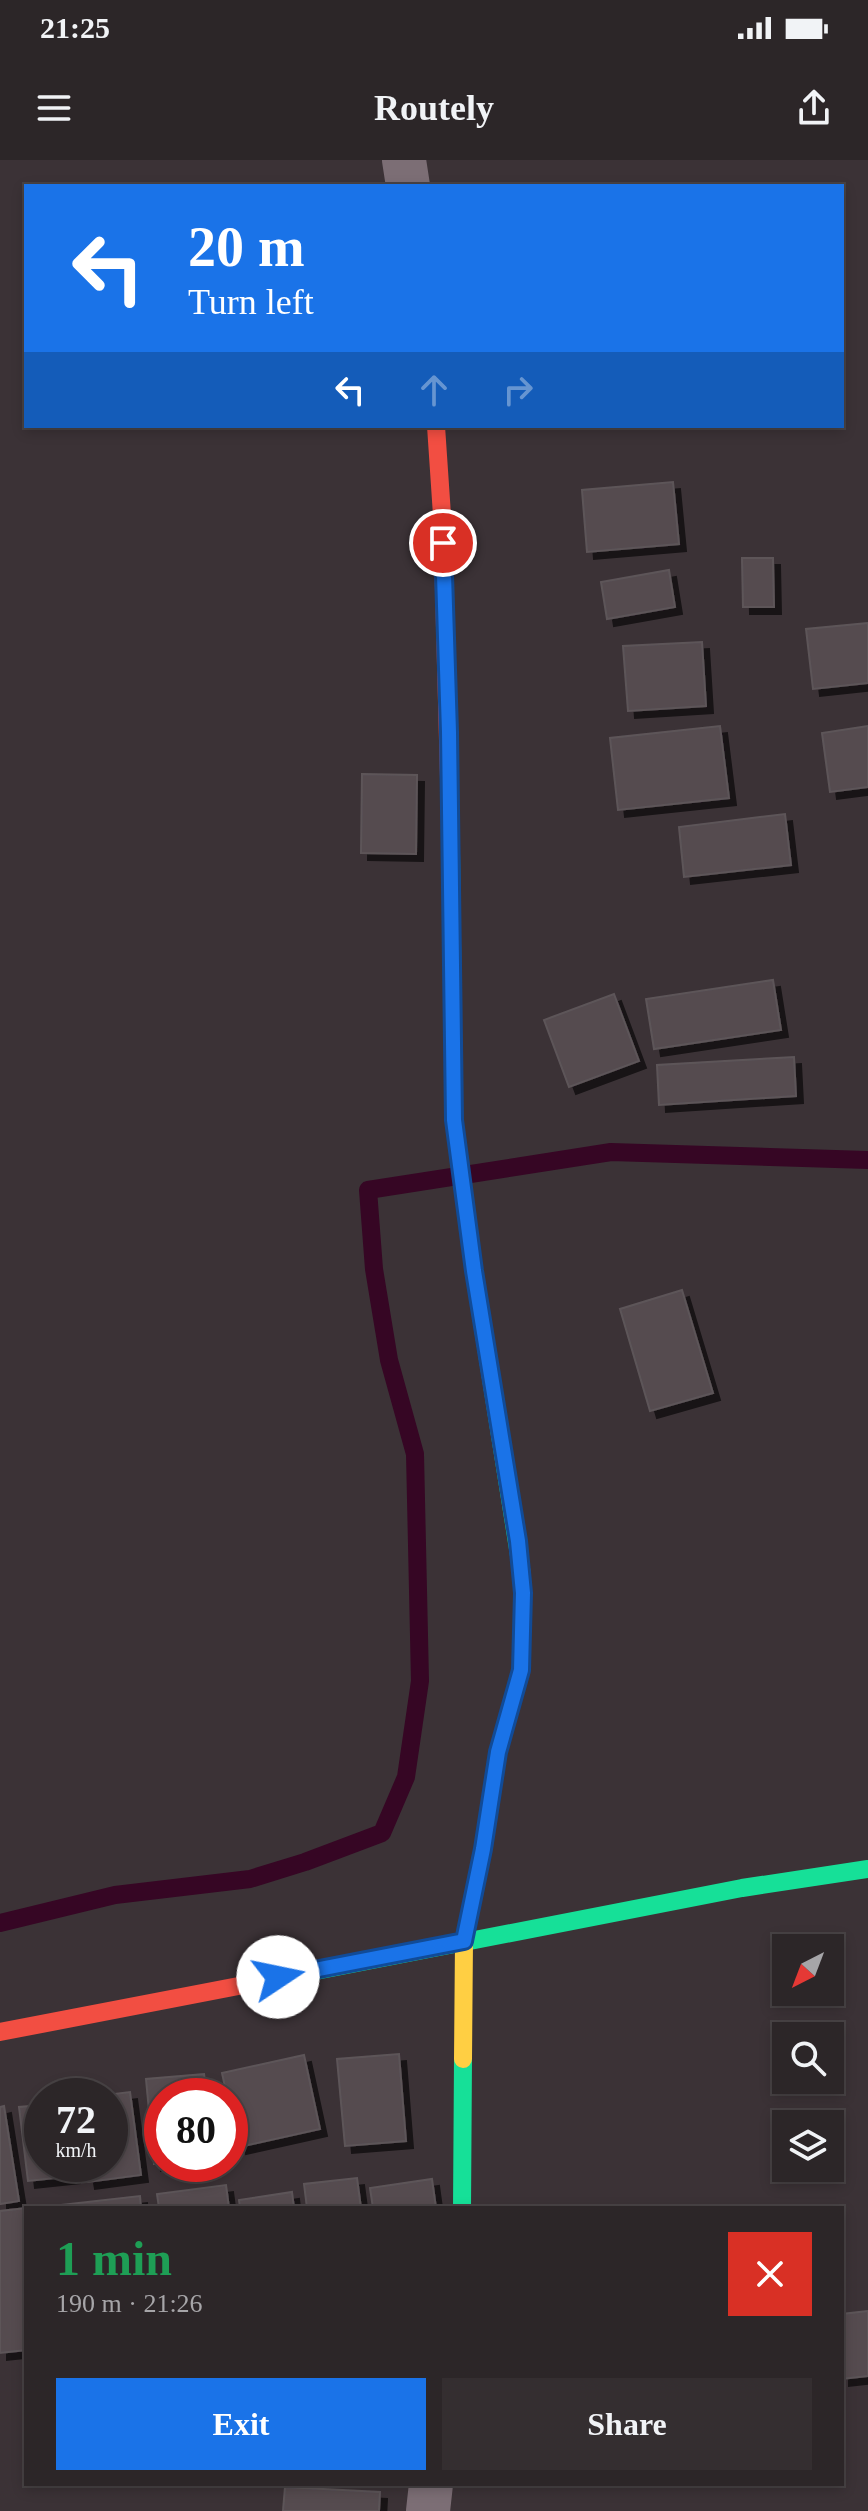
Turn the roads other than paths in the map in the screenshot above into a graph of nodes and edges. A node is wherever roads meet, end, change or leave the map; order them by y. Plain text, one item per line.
1 (404, 160) edge
2 (408, 184) edge
3 (436, 428) edge
4 (868, 1869) edge
5 (464, 1941) junction
6 (0, 2032) edge
7 (462, 2206) edge
8 (431, 2486) edge
9 (428, 2511) edge

1 - 2 street
3 - 5 main road
4 - 5 main road
5 - 6 main road
5 - 7 main road
8 - 9 street

